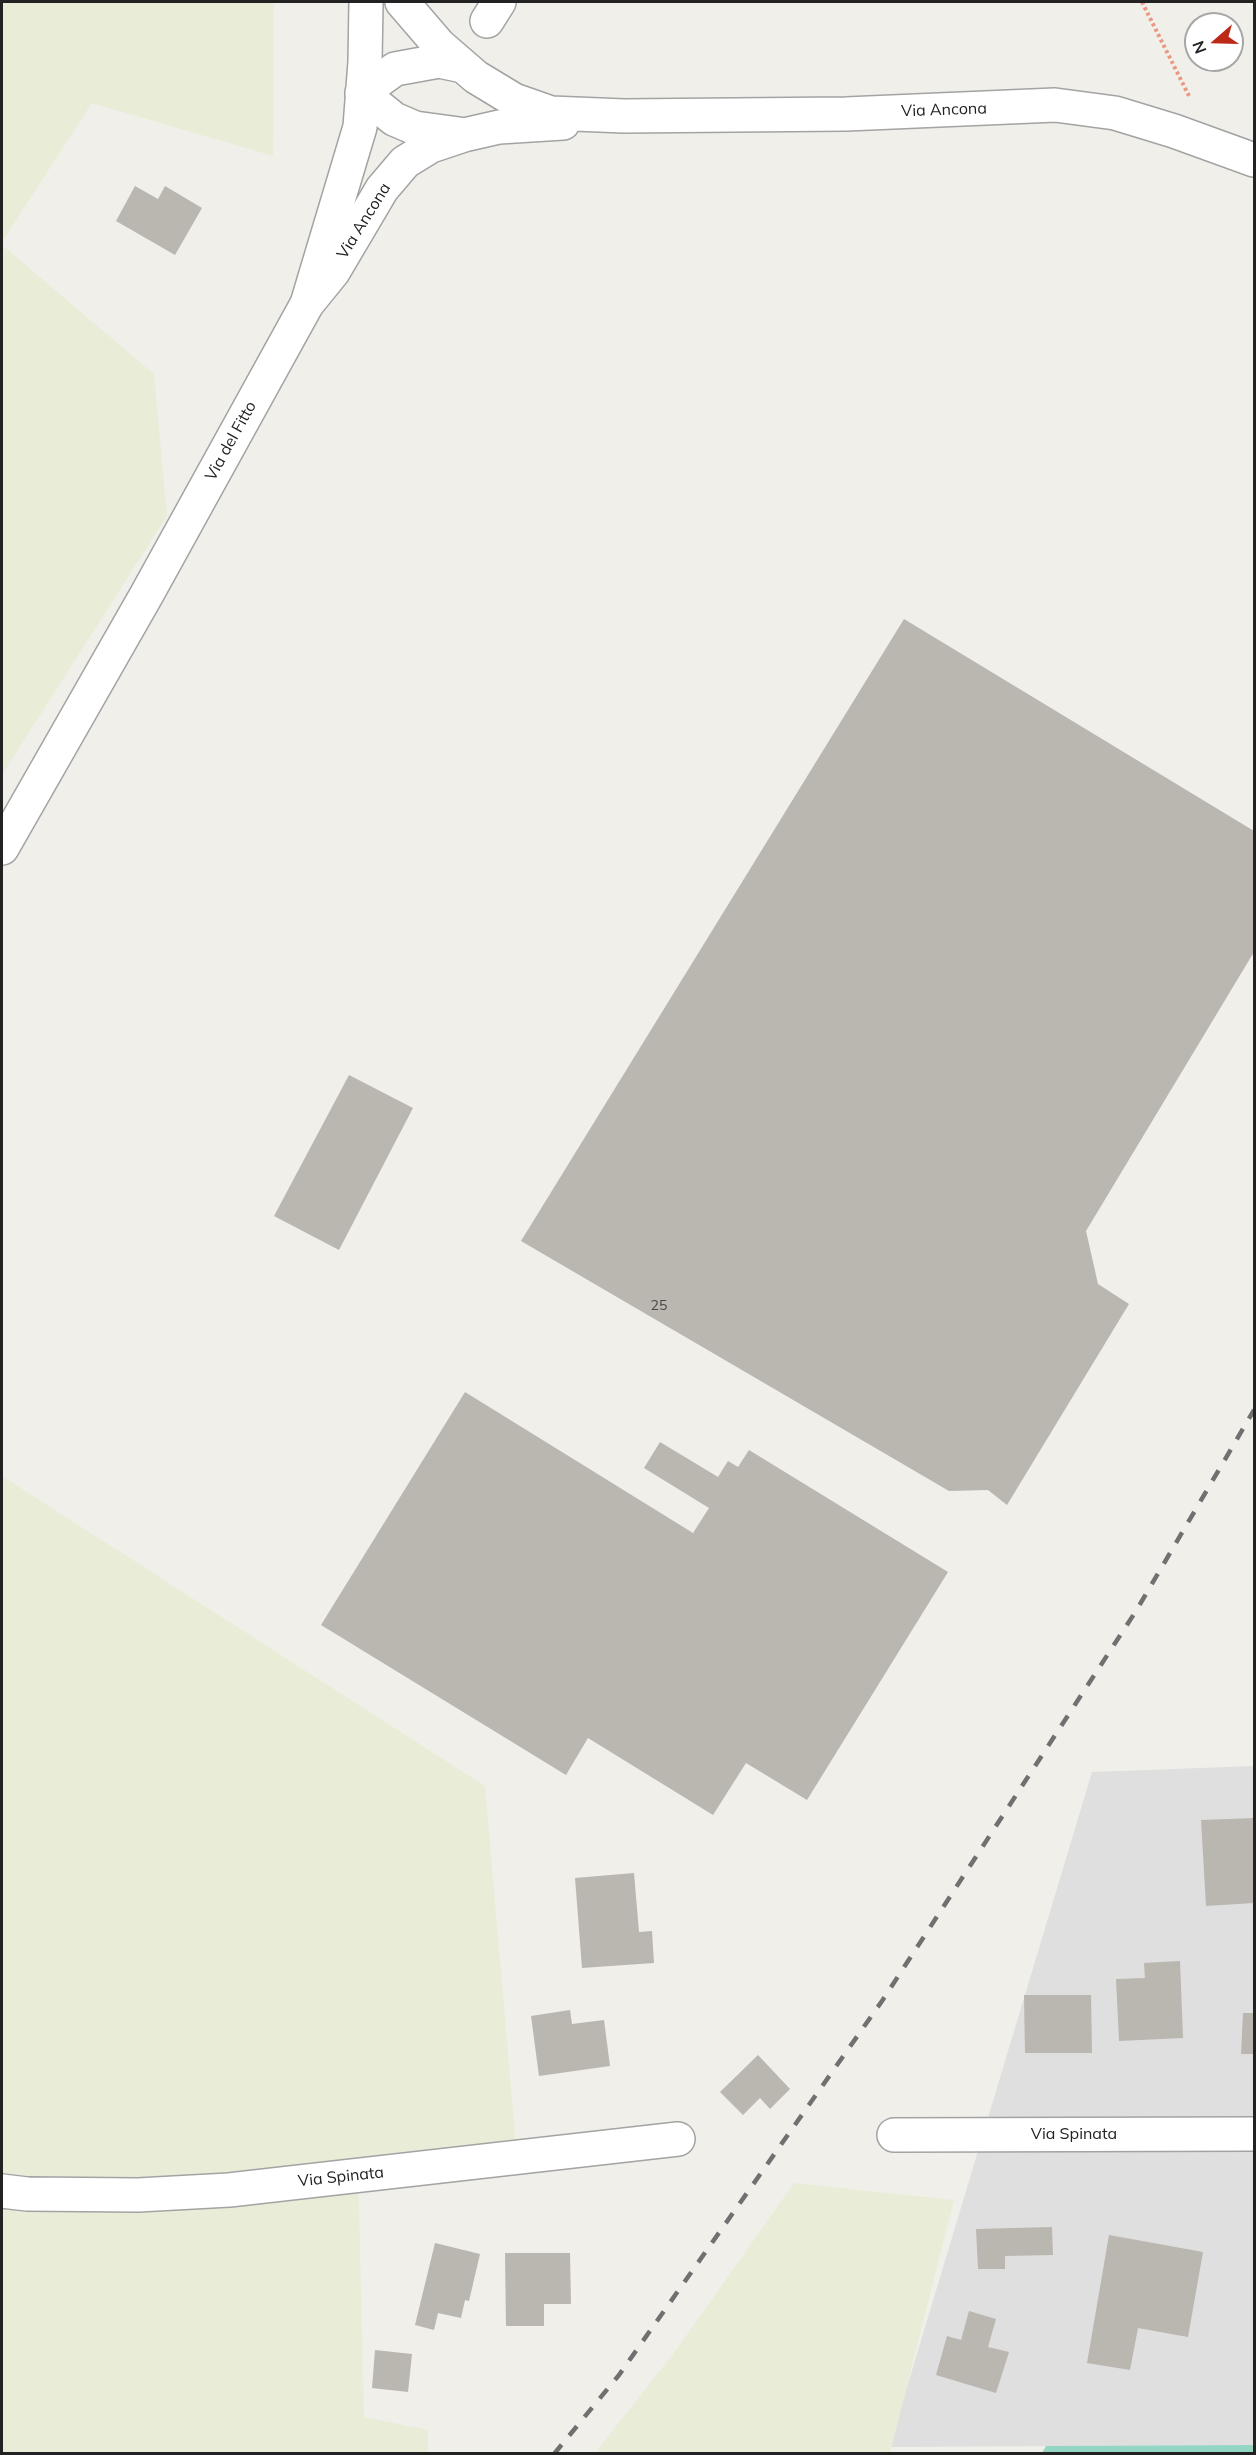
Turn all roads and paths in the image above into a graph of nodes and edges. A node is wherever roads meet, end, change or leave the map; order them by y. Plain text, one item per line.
1 (366, 2) edge
2 (402, 2) edge
3 (1142, 2) edge
4 (463, 66) junction
5 (362, 93) junction
6 (624, 116) junction
7 (464, 135) junction
8 (1214, 145) junction
9 (1254, 160) edge
10 (307, 304) junction
11 (2, 848) edge
12 (894, 2134) dead end
13 (1254, 2134) edge
14 (678, 2139) dead end
15 (2, 2191) edge

1 - 5 street, Via del Fitto
2 - 4 street, Via Ancona
3 - 8 path
4 - 5 street, Via Ancona
4 - 6 street, Via Ancona
5 - 7 street, Via Ancona
5 - 10 street, Via del Fitto
6 - 7 street, Via Ancona
6 - 8 street, Via Ancona
7 - 10 street, Via Ancona
8 - 9 street, Via Ancona
10 - 11 street, Via del Fitto
12 - 13 street, Via Spinata
14 - 15 street, Via Spinata

